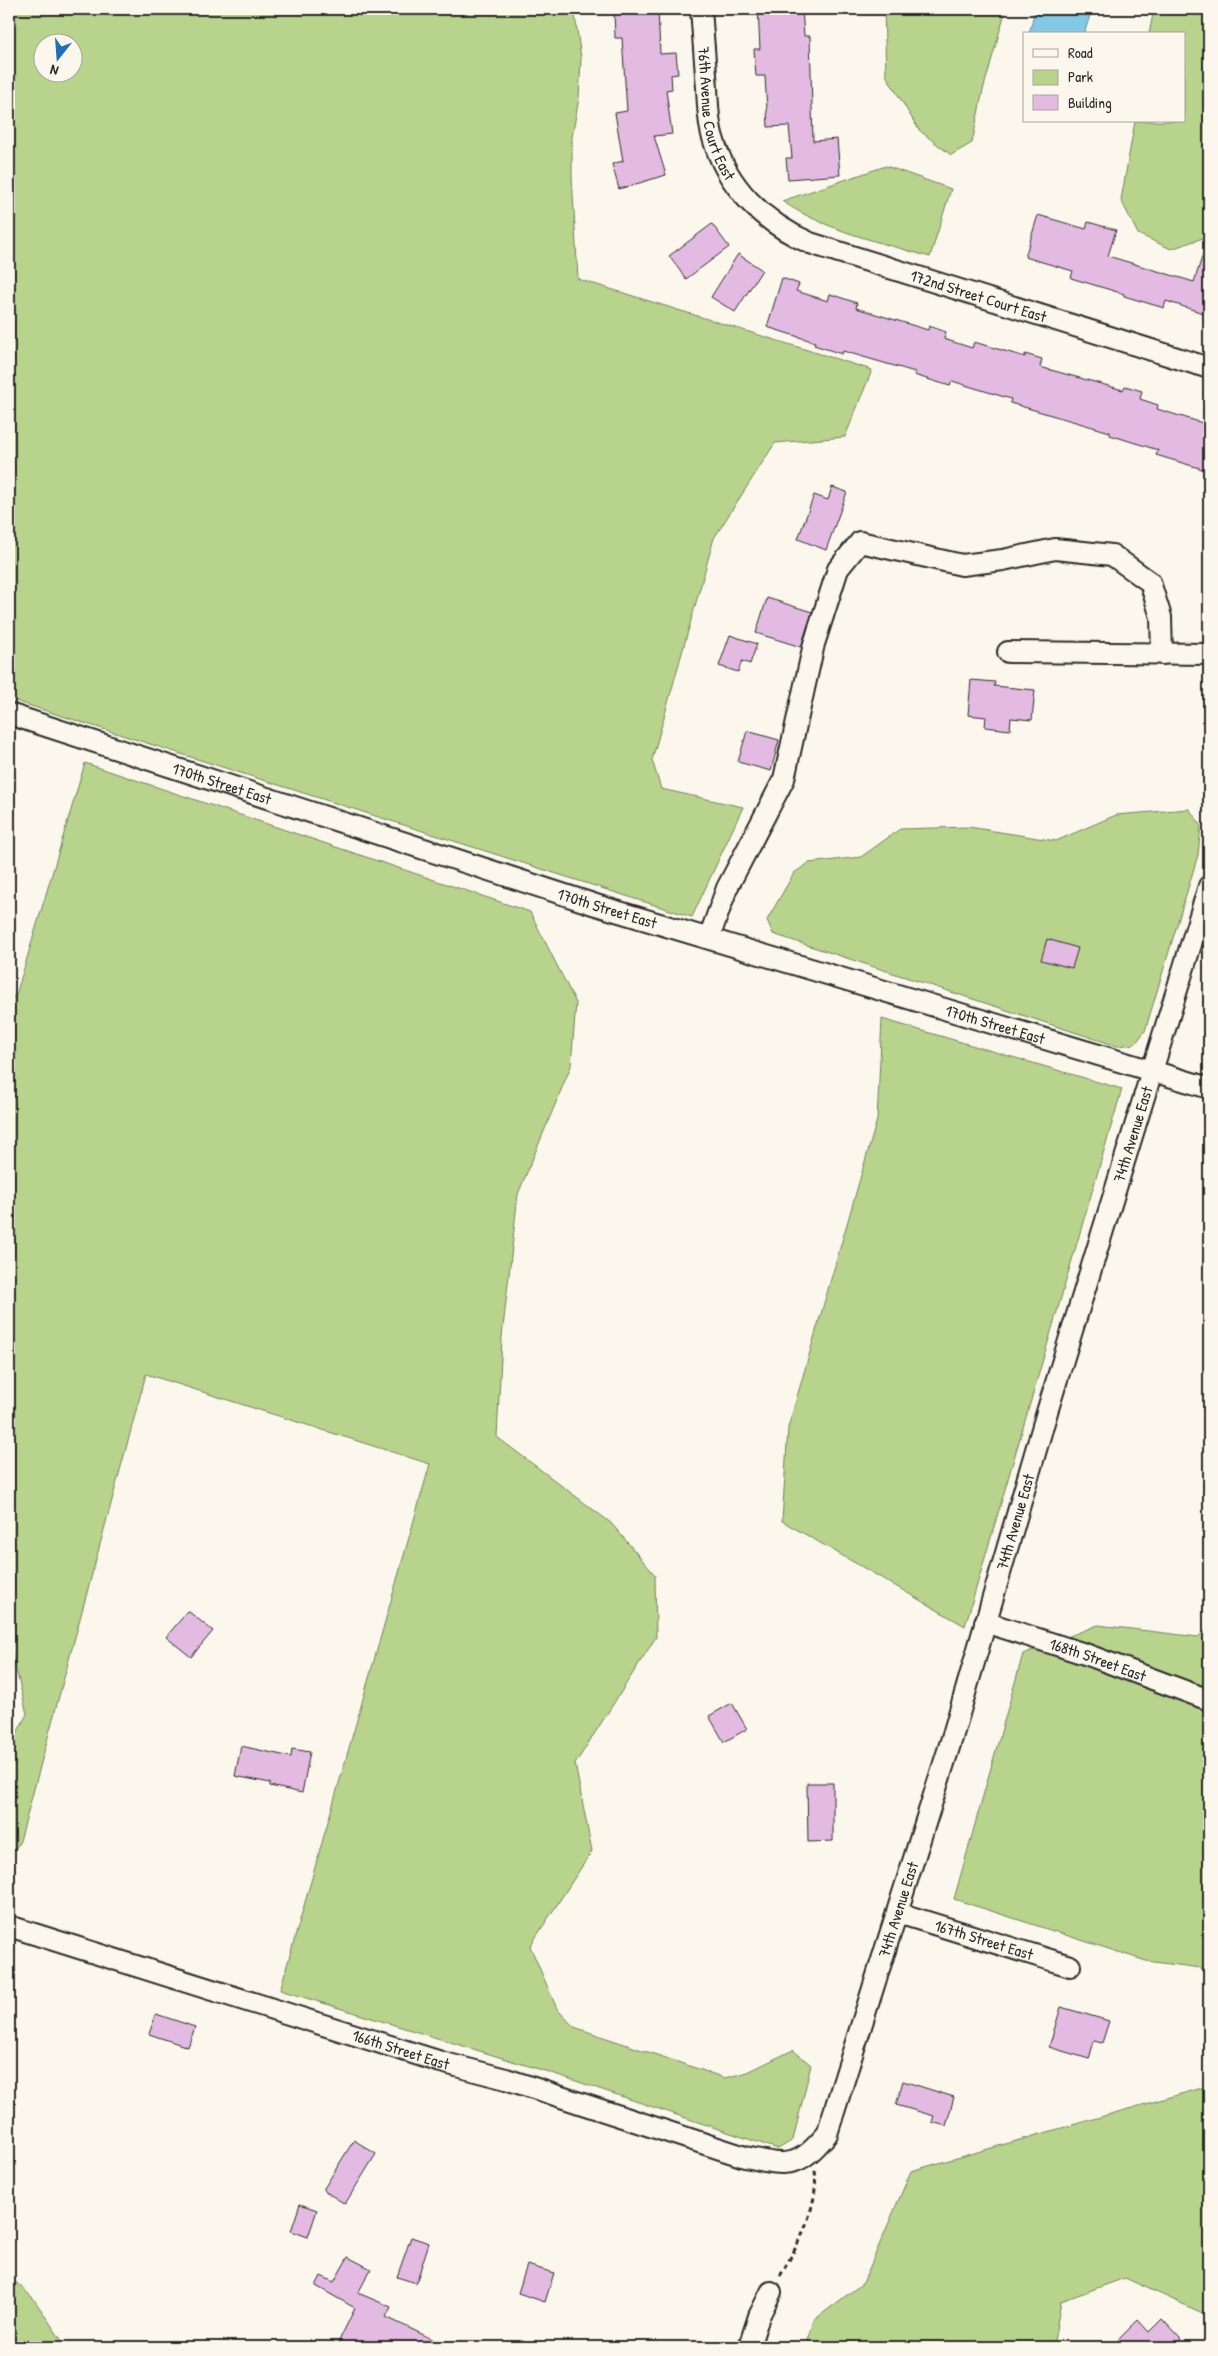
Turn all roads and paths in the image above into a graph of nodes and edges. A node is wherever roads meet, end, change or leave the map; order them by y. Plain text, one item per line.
1 (701, 9) edge
2 (755, 208) joint
3 (1209, 368) edge
4 (1008, 652) dead end
5 (1162, 654) junction
6 (1209, 654) edge
7 (9, 714) edge
8 (1209, 886) edge
9 (709, 938) junction
10 (1154, 1071) junction
11 (1209, 1088) edge
12 (985, 1622) junction
13 (1209, 1700) edge
14 (898, 1914) junction
15 (9, 1926) edge
16 (1070, 1966) dead end
17 (812, 2152) junction
18 (796, 2163) joint
19 (771, 2292) joint
20 (749, 2347) edge

1 - 2 street, 76th Avenue Court East
2 - 3 street, 172nd Street Court East
4 - 5 street
5 - 6 street
5 - 9 street
7 - 9 street, 170th Street East
8 - 10 street, 74th Avenue East
9 - 10 street, 170th Street East
10 - 11 street, 170th Street East
10 - 12 street, 74th Avenue East
12 - 13 street, 168th Street East
12 - 14 street, 74th Avenue East
14 - 16 street, 167th Street East
14 - 17 street, 74th Avenue East
15 - 18 street, 166th Street East
17 - 18 street, 74th Avenue East
17 - 19 path
19 - 20 street

